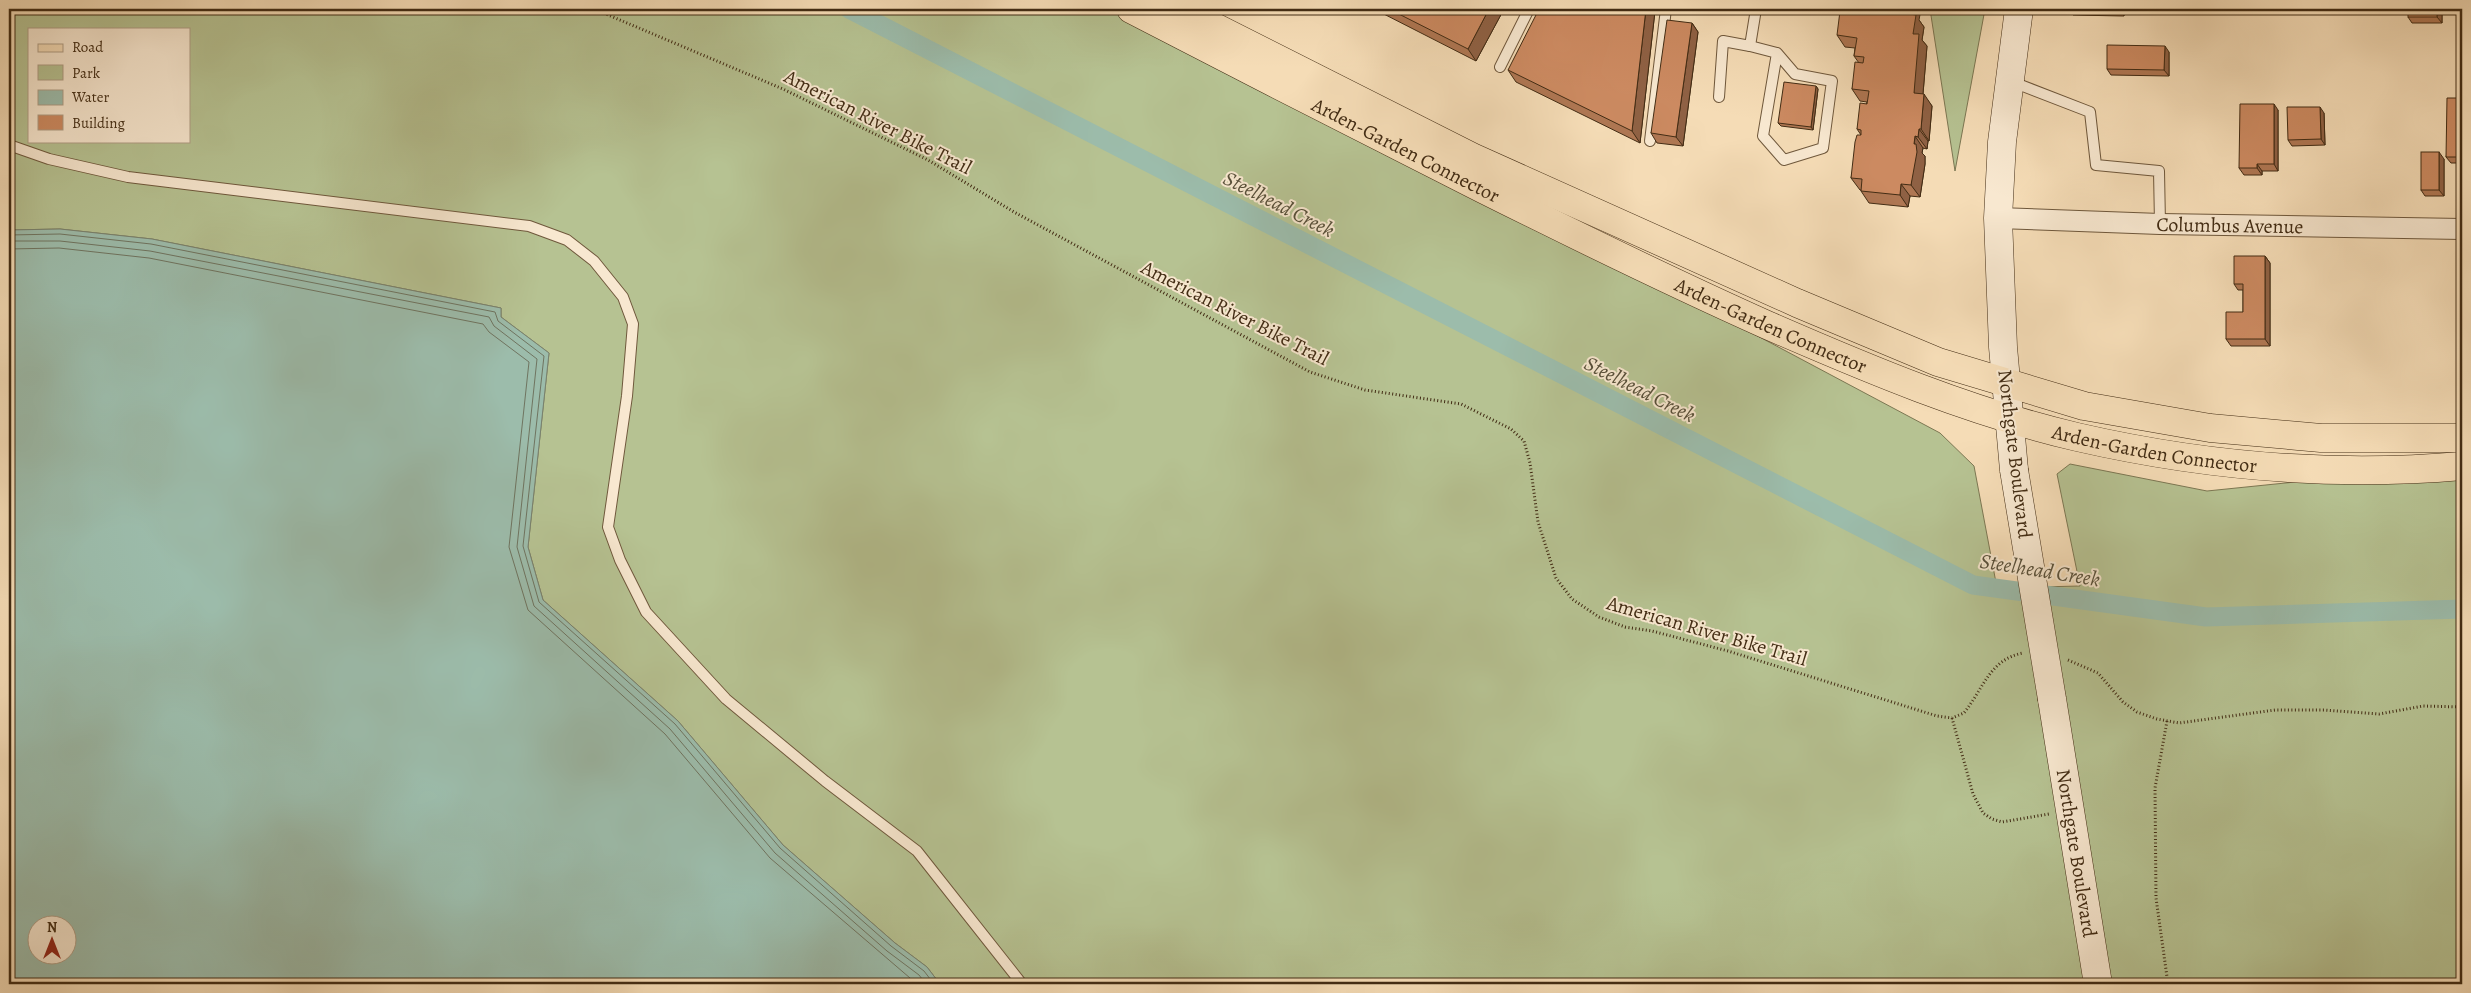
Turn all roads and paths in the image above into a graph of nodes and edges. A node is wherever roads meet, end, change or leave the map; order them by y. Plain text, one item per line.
1 (594, 9) edge
2 (1131, 9) edge
3 (1178, 9) edge
4 (1529, 9) edge
5 (1666, 9) edge
6 (1756, 9) edge
7 (2019, 9) edge
8 (1750, 46) junction
9 (1778, 53) junction
10 (1500, 67) dead end
11 (2009, 81) junction
12 (1719, 97) dead end
13 (1650, 141) edge
14 (9, 145) edge
15 (1998, 218) junction
16 (2160, 224) junction
17 (2462, 229) edge
18 (2006, 383) junction
19 (2008, 418) junction
20 (2462, 438) edge
21 (2462, 466) edge
22 (2032, 652) dead end
23 (2063, 658) dead end
24 (2462, 708) edge
25 (1952, 718) junction
26 (2167, 722) junction
27 (2068, 810) junction
28 (1022, 984) edge
29 (2098, 984) edge
30 (2168, 984) edge

1 - 25 path, American River Bike Trail
2 - 19 main road, Arden-Garden Connector
3 - 18 main road, Arden-Garden Connector
4 - 10 lane
5 - 13 lane
6 - 8 lane
7 - 11 main road, Northgate Boulevard
8 - 9 lane
8 - 12 lane
9 - 9 lane
11 - 15 main road, Northgate Boulevard
11 - 16 lane
14 - 28 lane
15 - 16 street, Columbus Avenue
15 - 18 main road, Northgate Boulevard
16 - 17 street, Columbus Avenue
18 - 19 main road, Northgate Boulevard
18 - 20 main road, Arden-Garden Connector
19 - 21 main road, Arden-Garden Connector
19 - 27 main road, Northgate Boulevard, bridge
22 - 25 path
23 - 26 path
24 - 26 path
25 - 27 path
26 - 30 path
27 - 29 main road, Northgate Boulevard

